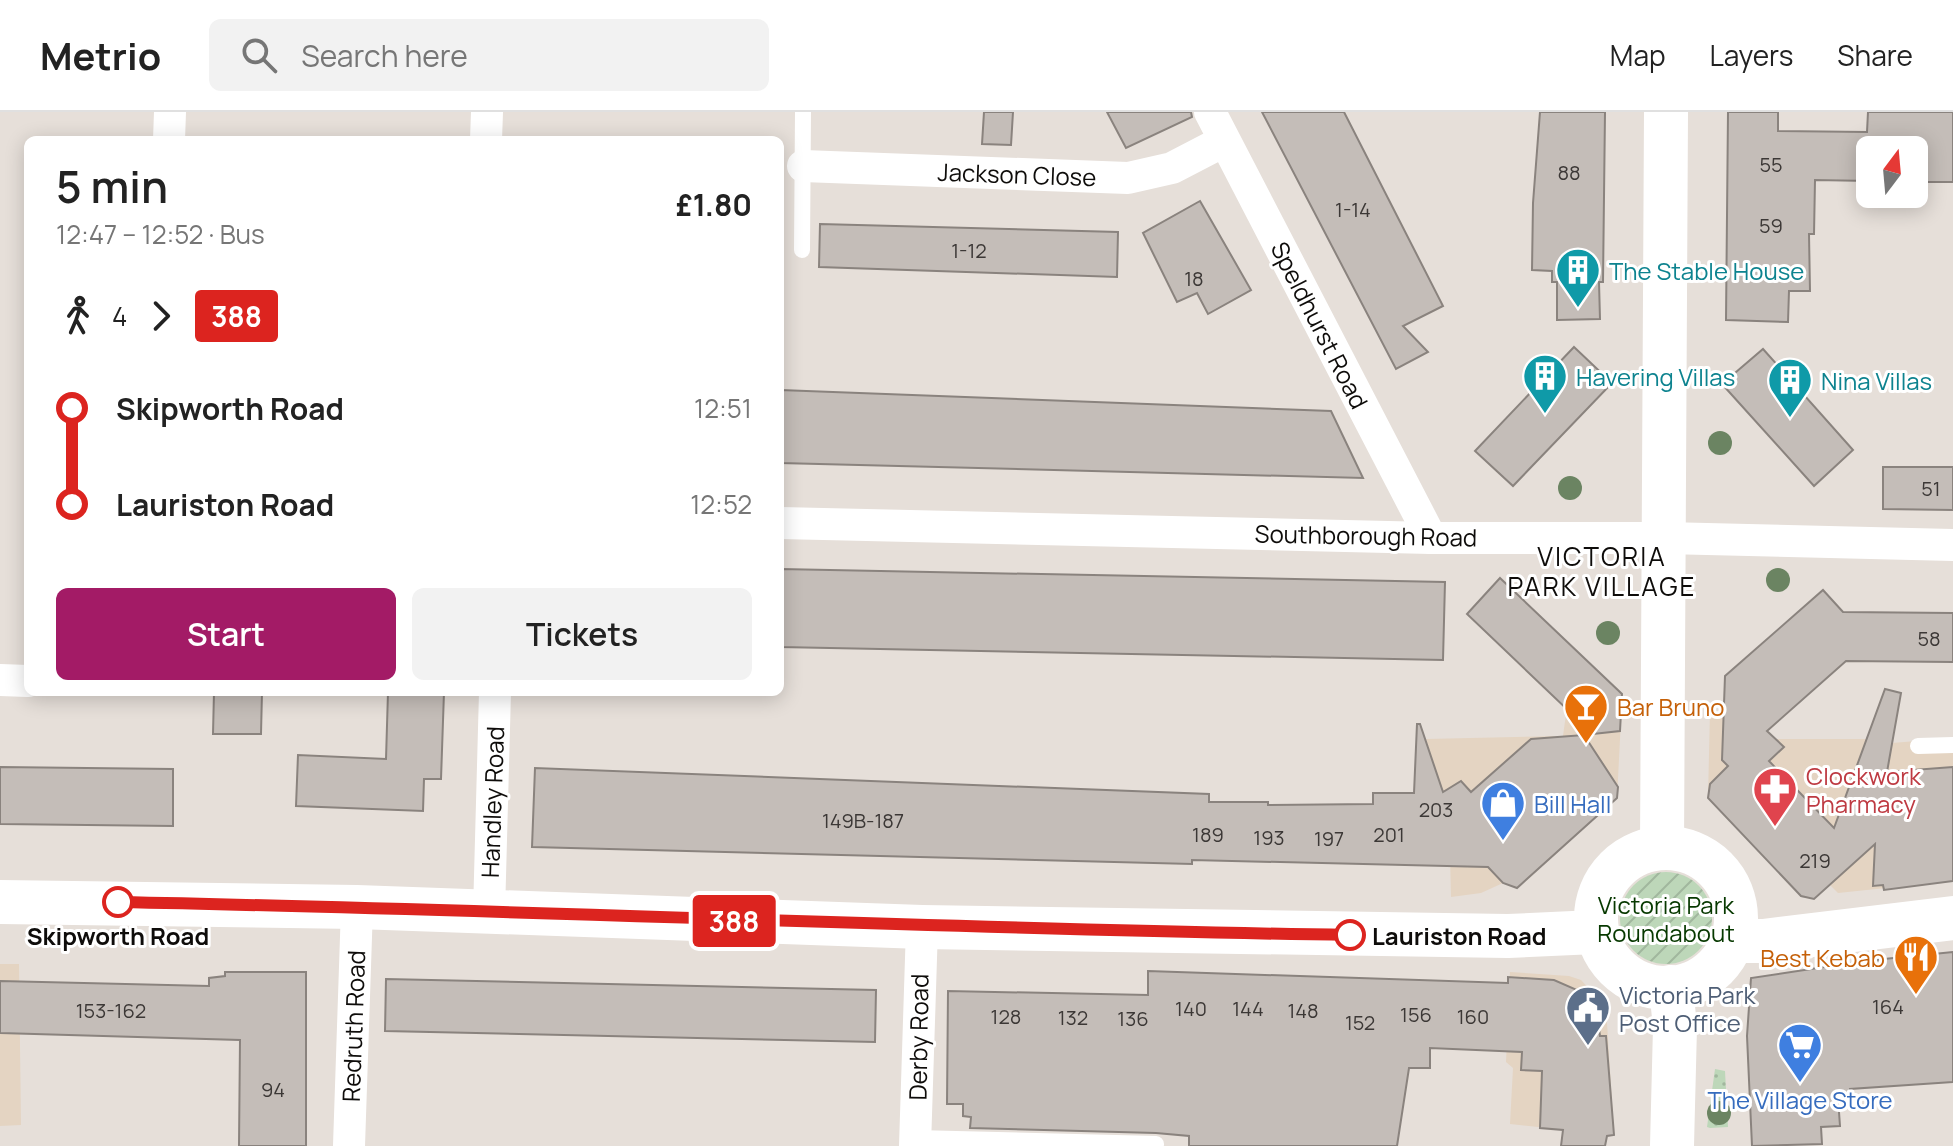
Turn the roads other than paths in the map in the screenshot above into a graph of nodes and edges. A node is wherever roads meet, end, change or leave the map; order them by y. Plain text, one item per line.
1 (170, 112) edge
2 (487, 112) edge
3 (803, 112) edge
4 (1210, 112) edge
5 (1666, 112) edge
6 (169, 136) edge
7 (486, 136) edge
8 (1224, 141) junction
9 (803, 166) junction
10 (802, 250) dead end
11 (784, 523) edge
12 (1431, 538) junction
13 (1665, 538) junction
14 (1953, 545) edge
15 (0, 680) edge
16 (24, 681) edge
17 (495, 696) edge
18 (1953, 745) edge
19 (1918, 746) dead end
20 (1662, 847) junction
21 (0, 902) edge
22 (357, 907) junction
23 (489, 913) junction
24 (1953, 918) edge
25 (922, 927) junction
26 (1595, 932) junction
27 (1733, 941) junction
28 (1671, 987) junction
29 (915, 1142) edge
30 (1156, 1144) dead end
31 (349, 1146) edge
32 (1672, 1146) edge

1 - 6 street
2 - 7 street
3 - 9 lane
4 - 8 street, Speldhurst Road
5 - 13 main road
8 - 9 street, Jackson Close
8 - 12 street, Speldhurst Road
9 - 10 lane
11 - 12 street, Southborough Road
12 - 13 street, Southborough Road
13 - 14 street, Southborough Road
13 - 20 main road
15 - 16 street
17 - 23 street, Handley Road
18 - 19 lane
20 - 26 main road
20 - 27 main road
21 - 22 main road
22 - 23 main road
22 - 31 street, Redruth Road
23 - 25 main road
24 - 27 main road
25 - 26 main road
25 - 29 street, Derby Road
26 - 28 main road
27 - 28 main road
28 - 32 main road
29 - 30 lane

